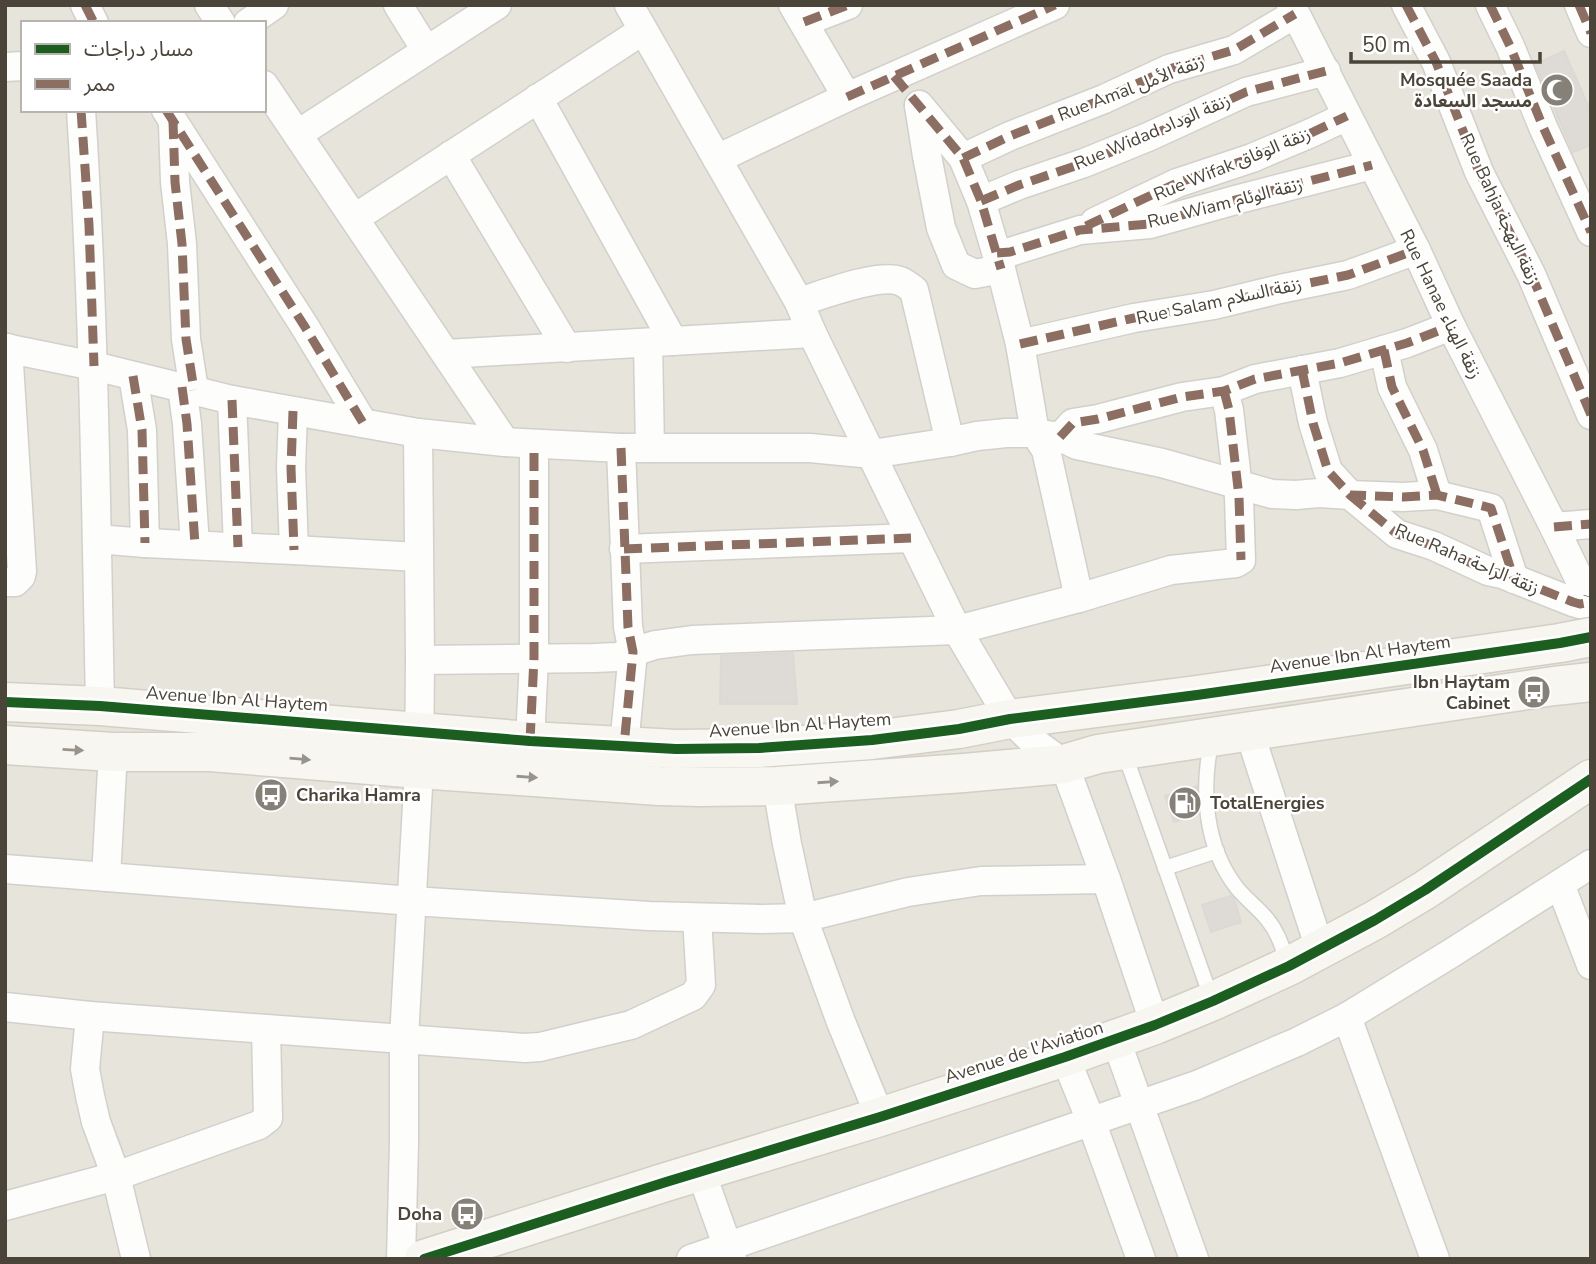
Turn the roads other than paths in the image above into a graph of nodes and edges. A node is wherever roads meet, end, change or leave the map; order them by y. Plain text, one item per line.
1 (85, 5) edge
2 (209, 5) edge
3 (274, 5) edge
4 (398, 5) edge
5 (497, 5) edge
6 (629, 5) edge
7 (848, 5) edge
8 (1055, 5) edge
9 (1406, 5) edge
10 (1490, 5) edge
11 (1579, 5) edge
12 (1293, 10) edge
13 (799, 14) edge
14 (93, 21) edge
15 (220, 21) edge
16 (250, 21) edge
17 (642, 31) junction
18 (1591, 33) edge
19 (426, 50) junction
20 (1326, 71) junction
21 (894, 76) junction
22 (266, 88) edge
23 (847, 97) junction
24 (538, 98) junction
25 (919, 106) junction
26 (81, 112) edge
27 (170, 116) edge
28 (1347, 116) junction
29 (298, 134) junction
30 (451, 155) junction
31 (963, 158) junction
32 (717, 159) junction
33 (1372, 165) junction
34 (981, 201) junction
35 (355, 218) junction
36 (1080, 230) junction
37 (1591, 232) edge
38 (1416, 250) junction
39 (999, 261) junction
40 (799, 302) junction
41 (1451, 326) junction
42 (812, 333) junction
43 (661, 342) junction
44 (1020, 344) junction
45 (7, 348) edge
46 (567, 348) junction
47 (1384, 350) junction
48 (446, 354) junction
49 (94, 366) junction
50 (1302, 370) junction
51 (133, 376) junction
52 (188, 389) junction
53 (1224, 391) junction
54 (232, 400) junction
55 (293, 411) junction
56 (1591, 415) edge
57 (363, 423) junction
58 (418, 433) junction
59 (1047, 435) junction
60 (505, 442) junction
61 (950, 442) junction
62 (534, 445) junction
63 (621, 447) junction
64 (650, 448) junction
65 (872, 454) junction
66 (1237, 484) junction
67 (1350, 495) junction
68 (1437, 495) junction
69 (1591, 524) edge
70 (1554, 527) junction
71 (911, 538) junction
72 (97, 539) junction
73 (145, 543) junction
74 (195, 545) junction
75 (238, 548) junction
76 (624, 549) junction
77 (294, 550) junction
78 (418, 557) junction
79 (1514, 579) junction
80 (5, 582) edge
81 (1079, 598) junction
82 (1589, 599) edge
83 (957, 630) junction
84 (1591, 637) edge
85 (633, 652) junction
86 (534, 658) junction
87 (420, 660) junction
88 (1591, 682) edge
89 (5, 702) edge
90 (100, 706) junction
91 (1010, 719) junction
92 (419, 731) junction
93 (1231, 734) junction
94 (530, 741) junction
95 (5, 746) edge
96 (624, 746) junction
97 (1124, 751) junction
98 (113, 752) junction
99 (1064, 764) junction
100 (419, 769) junction
101 (1591, 779) edge
102 (777, 786) junction
103 (1217, 851) junction
104 (1591, 864) edge
105 (1165, 868) junction
106 (5, 869) edge
107 (106, 877) junction
108 (1107, 880) junction
109 (1560, 884) junction
110 (412, 901) junction
111 (697, 918) junction
112 (803, 918) junction
113 (1304, 957) junction
114 (1591, 965) edge
115 (1213, 1001) junction
116 (5, 1007) edge
117 (90, 1016) junction
118 (1347, 1017) junction
119 (1155, 1025) junction
120 (266, 1029) junction
121 (404, 1038) junction
122 (1116, 1040) junction
123 (1065, 1057) junction
124 (1139, 1106) junction
125 (880, 1117) junction
126 (1091, 1121) junction
127 (701, 1171) junction
128 (116, 1176) junction
129 (5, 1206) edge
130 (730, 1253) edge
131 (136, 1259) edge
132 (401, 1259) edge
133 (424, 1259) edge
134 (691, 1259) edge
135 (1141, 1259) edge
136 (1194, 1259) edge
137 (1435, 1259) edge

1 - 14 street
2 - 15 street
3 - 16 street
4 - 19 street
5 - 19 street
6 - 17 street
7 - 13 street
8 - 21 street
9 - 56 street, Rue Bahja زنقة البهجة
10 - 37 street
11 - 18 street
12 - 20 street, Rue Hanae زنقة الهناء
12 - 31 street, Rue Amal زنقة الأمل
13 - 23 street
17 - 24 street
17 - 32 street
19 - 29 street
20 - 28 street, Rue Hanae زنقة الهناء
20 - 34 street, Rue Widad زنقة الوداد
21 - 23 street
21 - 25 street
22 - 29 street
23 - 32 street
24 - 30 street
24 - 43 street
25 - 31 street
25 - 39 street, Rue Wiam زنقة الوئام
26 - 49 street
27 - 52 street
27 - 57 street
28 - 33 street, Rue Hanae زنقة الهناء
28 - 36 street, Rue Wifak زنقة الوفاق
29 - 35 street
30 - 35 street
30 - 46 street
31 - 34 street
32 - 40 street
33 - 36 street, Rue Wiam زنقة الوئام
33 - 38 street, Rue Hanae زنقة الهناء
34 - 39 street
35 - 48 street
36 - 39 street, Rue Wiam زنقة الوئام
38 - 41 street, Rue Hanae زنقة الهناء
38 - 44 street, Rue Salam زنقة السلام
39 - 44 street
40 - 42 street
40 - 61 street
41 - 47 street
41 - 70 street, Rue Hanae زنقة الهناء
42 - 43 street
42 - 65 street
43 - 46 street
43 - 64 street
44 - 59 street
45 - 49 street
45 - 80 street
46 - 48 street
47 - 50 street
47 - 68 street
48 - 60 street
49 - 51 street
49 - 72 street
50 - 53 street
50 - 67 street, Rue Raha زنقة الراحة
51 - 52 street
51 - 73 street
52 - 54 street
52 - 74 street
53 - 59 street
53 - 66 street
54 - 55 street
54 - 75 street
55 - 57 street
55 - 77 street
57 - 58 street
58 - 60 street
58 - 78 street
59 - 61 street
59 - 66 street
59 - 81 street
60 - 62 street
61 - 65 street
62 - 63 street
62 - 86 street
63 - 64 street
63 - 76 street
64 - 65 street
65 - 71 street
66 - 67 street
66 - 81 street
67 - 68 street
67 - 79 street, Rue Raha زنقة الراحة
68 - 79 street
69 - 70 street
70 - 82 street, Rue Hanae زنقة الهناء
71 - 76 street
71 - 83 street
72 - 73 street
72 - 90 street
73 - 74 street
74 - 75 street
75 - 77 street
76 - 85 street
77 - 78 street
78 - 87 street
79 - 82 street, Rue Raha زنقة الراحة
81 - 83 street
83 - 85 street
83 - 91 street
84 - 91 street, Avenue Ibn Al Haytem
85 - 86 street
85 - 96 street
86 - 87 street
86 - 94 street
87 - 92 street
88 - 93 street
89 - 90 street, Avenue Ibn Al Haytem
90 - 92 street, Avenue Ibn Al Haytem
91 - 96 street, Avenue Ibn Al Haytem
91 - 99 street
92 - 94 street, Avenue Ibn Al Haytem
92 - 100 street
93 - 97 street
93 - 103 lane
93 - 113 street
94 - 96 street, Avenue Ibn Al Haytem
95 -> 98 street
97 - 99 street
97 - 105 lane
98 -> 100 street
98 - 107 street
102 -> 99 street
99 - 108 street
100 -> 102 street
100 - 110 street
101 - 113 street, Avenue de l'Aviation
102 - 112 street
103 - 105 lane
103 - 113 lane
104 - 109 street
105 - 115 lane
106 - 107 street
107 - 110 street
108 - 112 street
108 - 119 street
109 - 114 street
109 - 118 street
110 - 111 street
110 - 121 street
111 - 112 street
111 - 121 street
112 - 125 street
113 - 115 street, Avenue de l'Aviation
115 - 119 street, Avenue de l'Aviation
116 - 117 street
117 - 120 street
117 - 128 street
118 - 124 street
118 - 137 street
119 - 122 street, Avenue de l'Aviation
120 - 121 street
120 - 128 street
121 - 132 street
122 - 123 street, Avenue de l'Aviation
122 - 124 street
123 - 125 street, Avenue de l'Aviation
123 - 126 street
124 - 126 street
124 - 136 street
125 - 127 street, Avenue de l'Aviation
126 - 130 street
126 - 135 street
127 - 130 street
127 - 133 street, Avenue de l'Aviation
128 - 129 street
128 - 131 street
130 - 134 street

